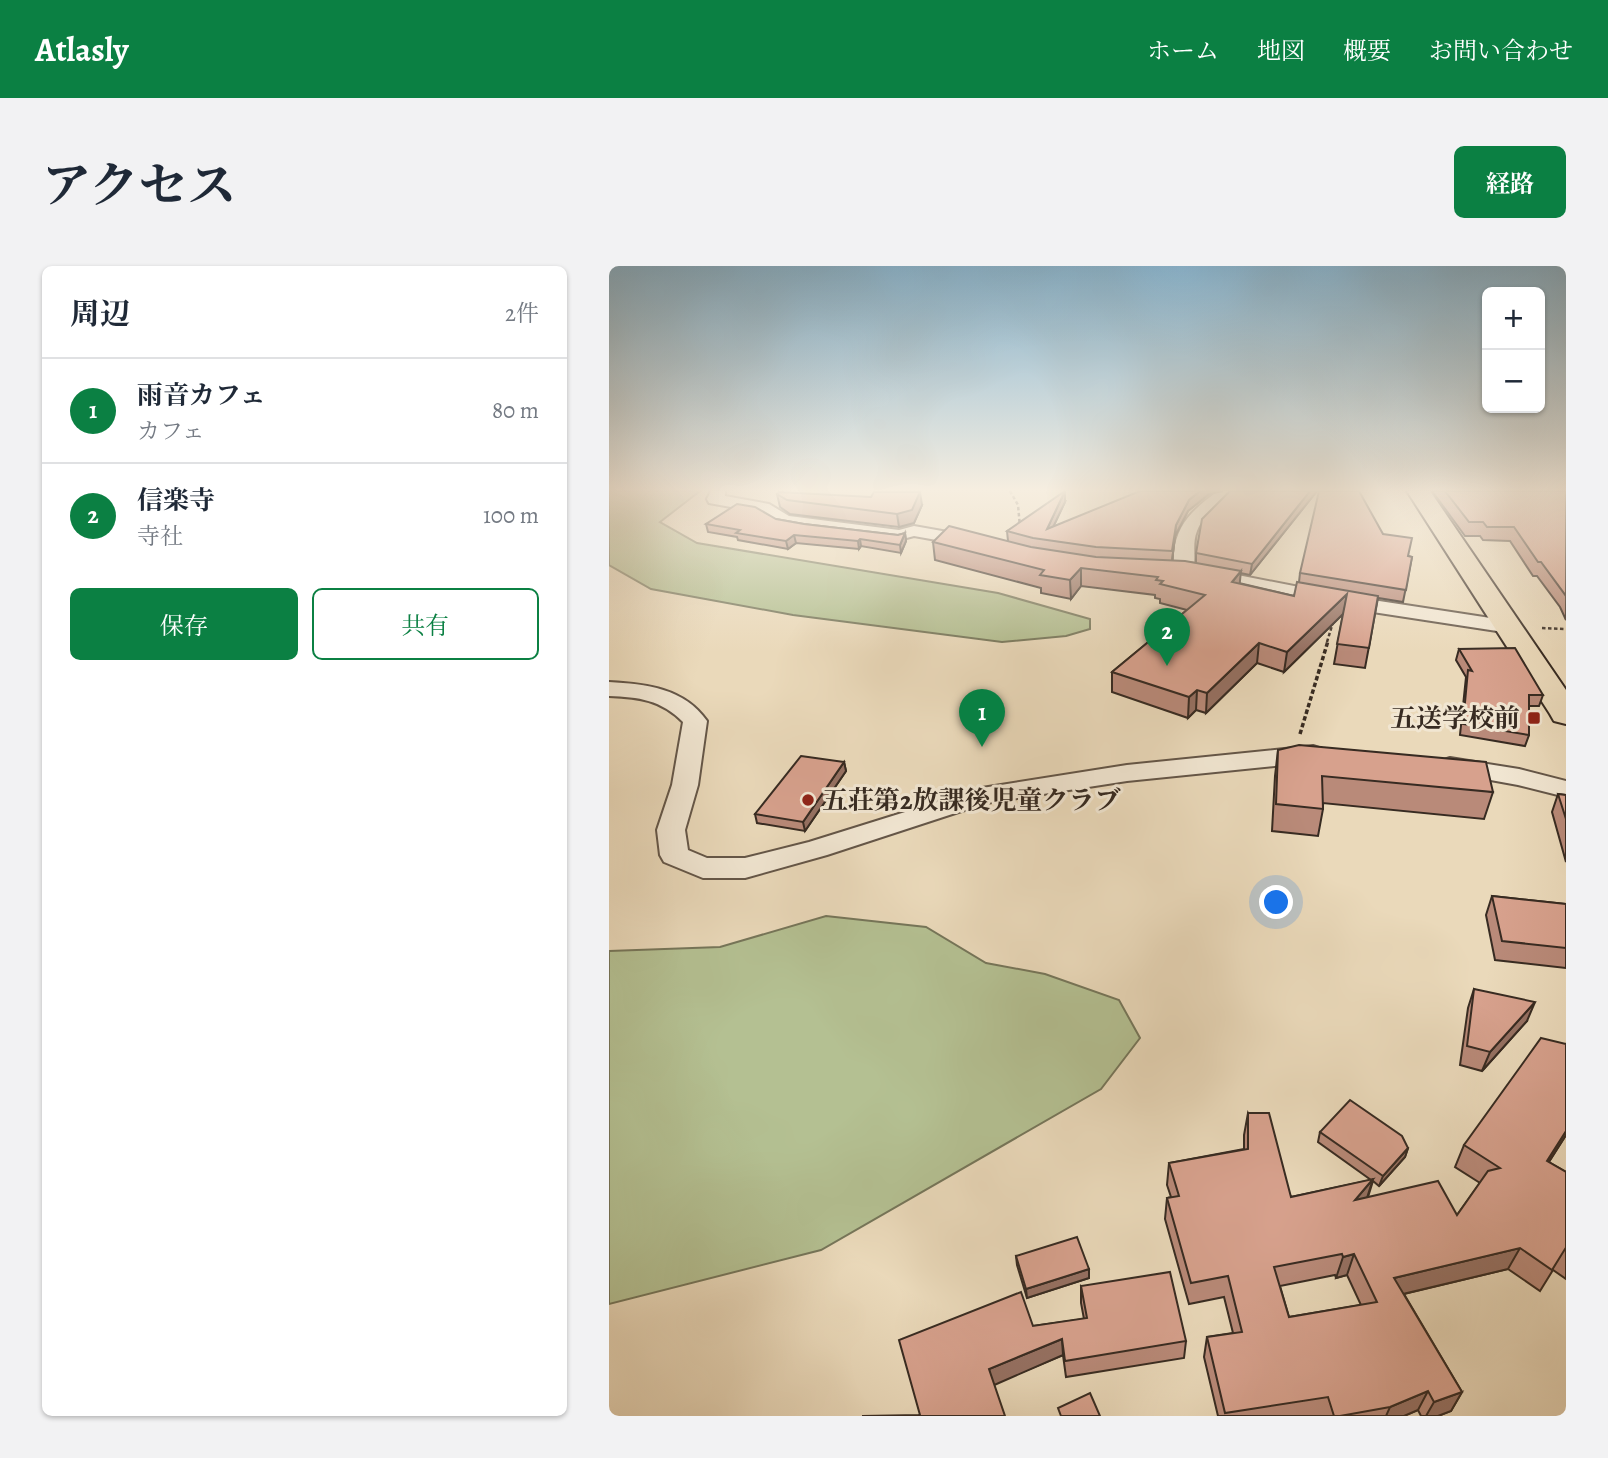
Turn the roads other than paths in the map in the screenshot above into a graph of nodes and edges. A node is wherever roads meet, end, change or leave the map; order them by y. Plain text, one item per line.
1 (986, 545) edge
2 (1183, 545) edge
3 (1454, 545) edge
4 (995, 547) edge
5 (1510, 627) junction
6 (609, 689) edge
7 (1566, 714) edge
8 (1332, 752) edge
9 (1426, 761) edge
10 (1566, 789) edge

1 - 4 street
2 - 5 street
3 - 5 highway
5 - 7 highway
6 - 8 street
9 - 10 street

